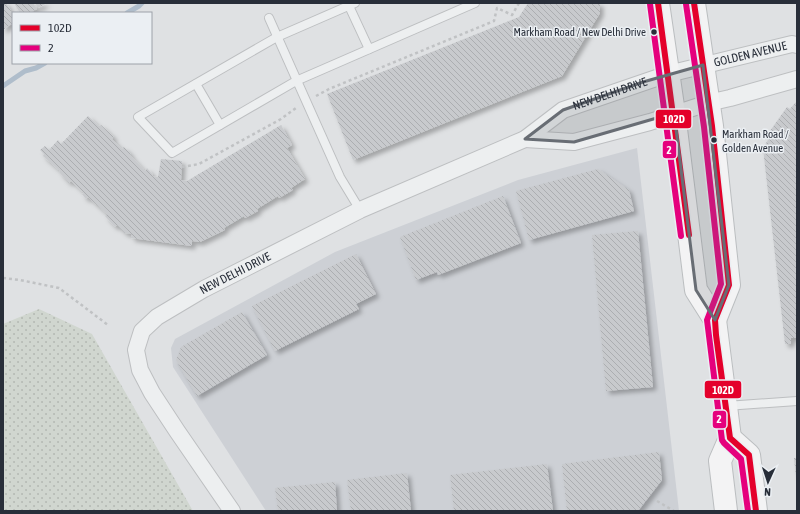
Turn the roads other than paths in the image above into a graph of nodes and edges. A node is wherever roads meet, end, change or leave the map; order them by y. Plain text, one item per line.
1 (475, 3) edge
2 (658, 3) edge
3 (694, 3) edge
4 (352, 4) edge
5 (269, 18) dead end
6 (277, 37) junction
7 (797, 45) edge
8 (369, 49) junction
9 (703, 65) junction
10 (668, 74) junction
11 (797, 79) edge
12 (296, 81) junction
13 (196, 84) junction
14 (708, 102) junction
15 (674, 113) junction
16 (220, 125) junction
17 (525, 139) junction
18 (360, 210) junction
19 (715, 320) junction
20 (797, 401) edge
21 (726, 406) junction
22 (730, 438) junction
23 (232, 511) edge
24 (726, 511) edge
25 (756, 511) edge

1 - 8 lane
2 - 10 main road
3 - 9 main road
4 - 6 lane
4 - 8 lane
5 - 6 lane
6 - 12 lane
6 - 13 lane
7 - 9 street, GOLDEN AVENUE
8 - 12 lane
9 - 10 street, NEW DELHI DRIVE
9 - 14 main road
10 - 15 main road
10 - 17 street, NEW DELHI DRIVE
11 - 14 street
12 - 16 lane
12 - 18 lane
13 - 16 lane
13 - 16 lane
14 - 15 street, NEW DELHI DRIVE
14 - 19 main road
15 - 17 street, NEW DELHI DRIVE
15 - 19 main road
17 - 18 street, NEW DELHI DRIVE
18 - 23 street, NEW DELHI DRIVE
19 - 21 main road
20 - 21 lane
21 - 22 main road
22 - 24 main road
22 - 25 main road

